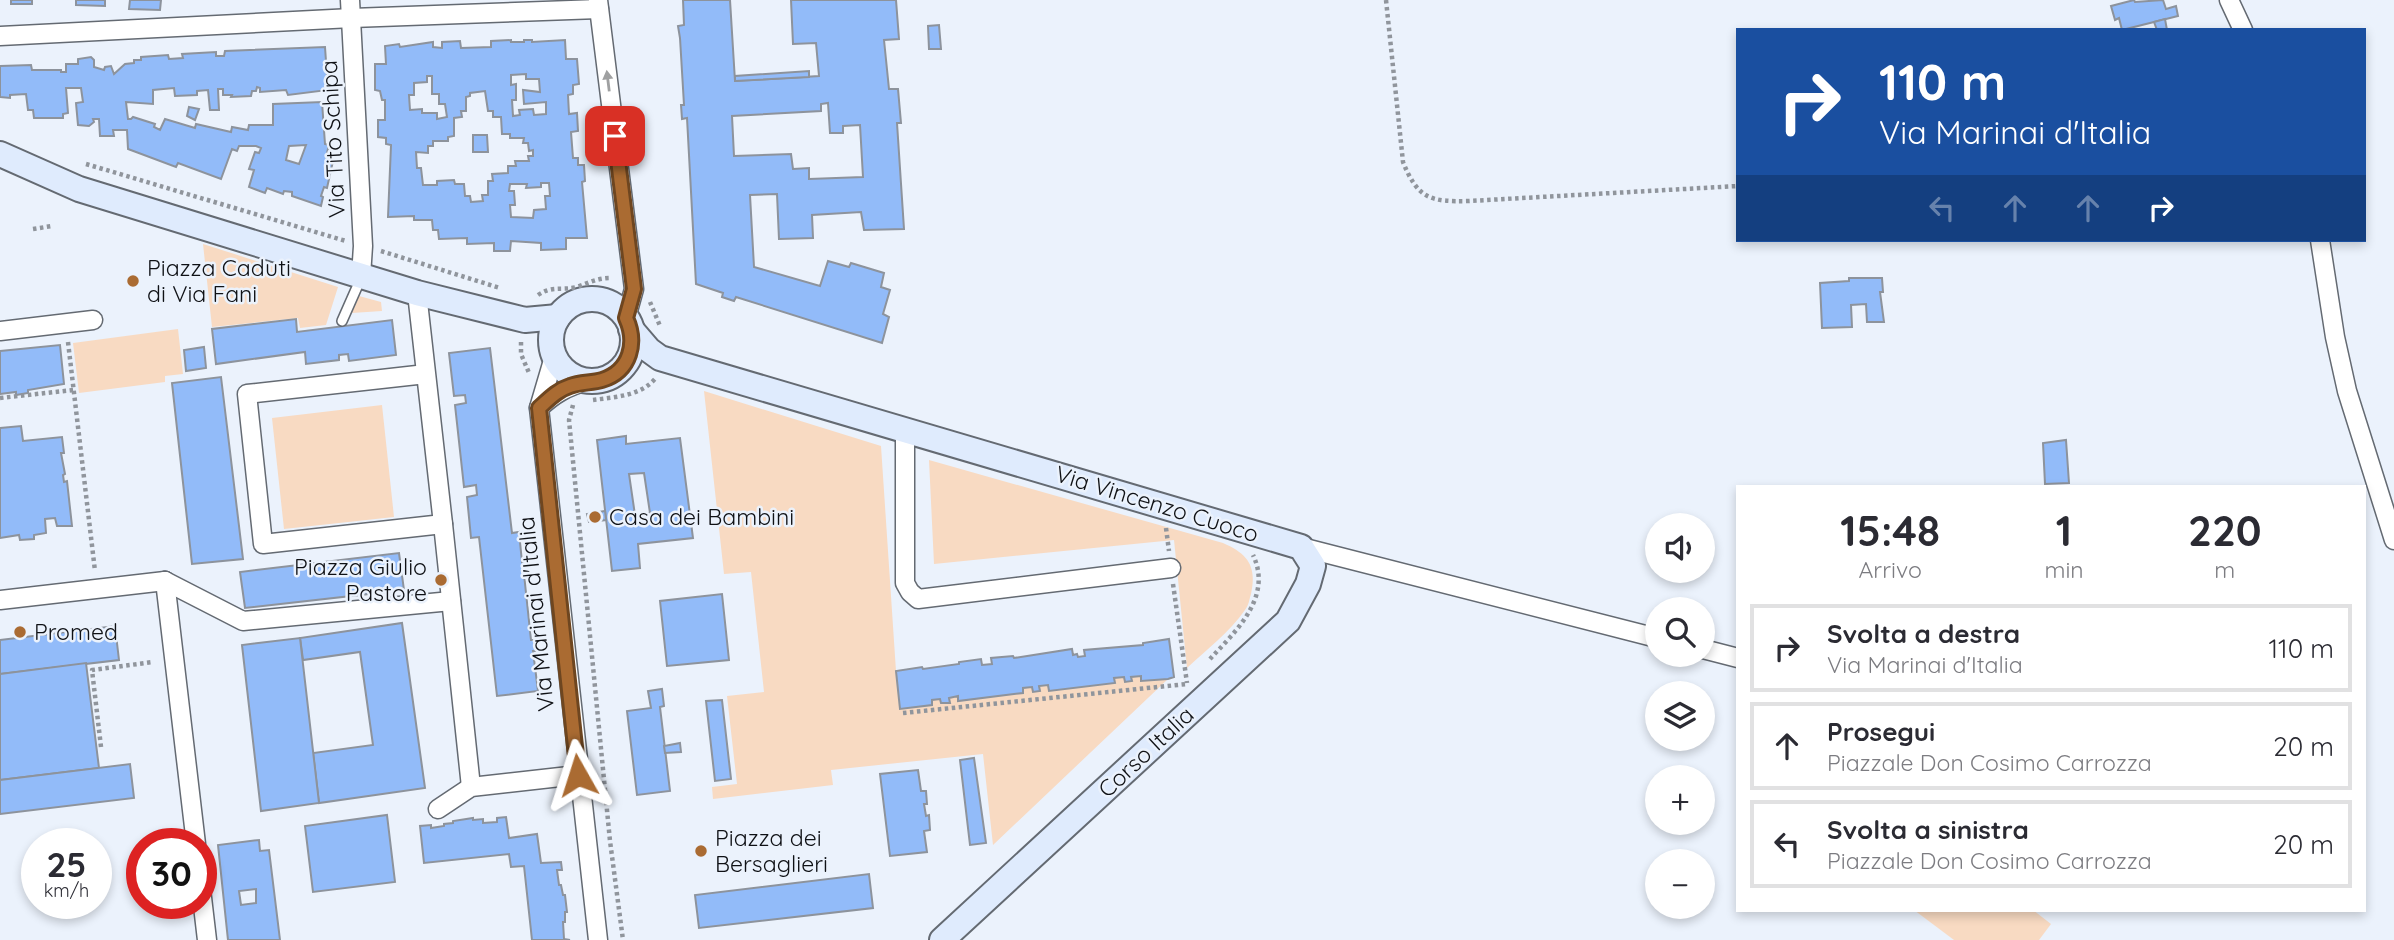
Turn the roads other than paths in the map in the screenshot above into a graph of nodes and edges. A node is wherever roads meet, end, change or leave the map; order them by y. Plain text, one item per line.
1 (2229, 0) edge
2 (598, 4) edge
3 (351, 9) edge
4 (2242, 28) edge
5 (0, 36) edge
6 (0, 154) edge
7 (2320, 242) edge
8 (361, 276) junction
9 (417, 293) junction
10 (527, 317) junction
11 (558, 317) junction
12 (93, 320) dead end
13 (342, 321) dead end
14 (629, 324) junction
15 (0, 331) edge
16 (552, 351) junction
17 (660, 365) junction
18 (624, 366) junction
19 (426, 374) junction
20 (587, 381) junction
21 (539, 408) junction
22 (905, 429) junction
23 (443, 524) junction
24 (2394, 540) edge
25 (1301, 547) junction
26 (1171, 568) road end
27 (164, 581) junction
28 (0, 600) edge
29 (451, 601) junction
30 (1645, 635) edge
31 (1715, 652) edge
32 (1736, 657) edge
33 (578, 775) junction
34 (471, 787) junction
35 (438, 809) dead end
36 (194, 828) edge
37 (204, 919) edge
38 (207, 940) edge
39 (598, 940) edge
40 (942, 940) edge

1 - 4 street
2 - 3 street
14 -> 2 street
3 - 5 street
3 - 8 street, Via Tito Schipa
6 - 8 street
7 - 24 street
8 - 9 street
8 - 13 lane
9 - 10 street
9 - 19 street
10 - 11 street
10 - 16 street
11 - 14 street
11 - 16 street
12 - 15 street
14 - 17 street, Via Vincenzo Cuoco
14 - 18 street
16 - 20 street
16 - 21 street, Via Marinai d'Italia
17 - 18 street, Via Vincenzo Cuoco
17 - 22 street, Via Vincenzo Cuoco
18 - 20 street
19 - 23 street
19 - 23 street
20 - 21 street
21 - 33 street, Via Marinai d'Italia
22 - 25 street, Via Vincenzo Cuoco
22 - 26 street
23 - 29 street
25 - 30 street, Via Vincenzo Cuoco
25 - 40 street, Corso Italia
27 - 28 street
27 - 29 street
27 - 36 street
29 - 34 street
31 - 32 street
33 - 34 street
33 - 39 street, Via Marinai d'Italia
34 - 35 street
37 - 38 street

